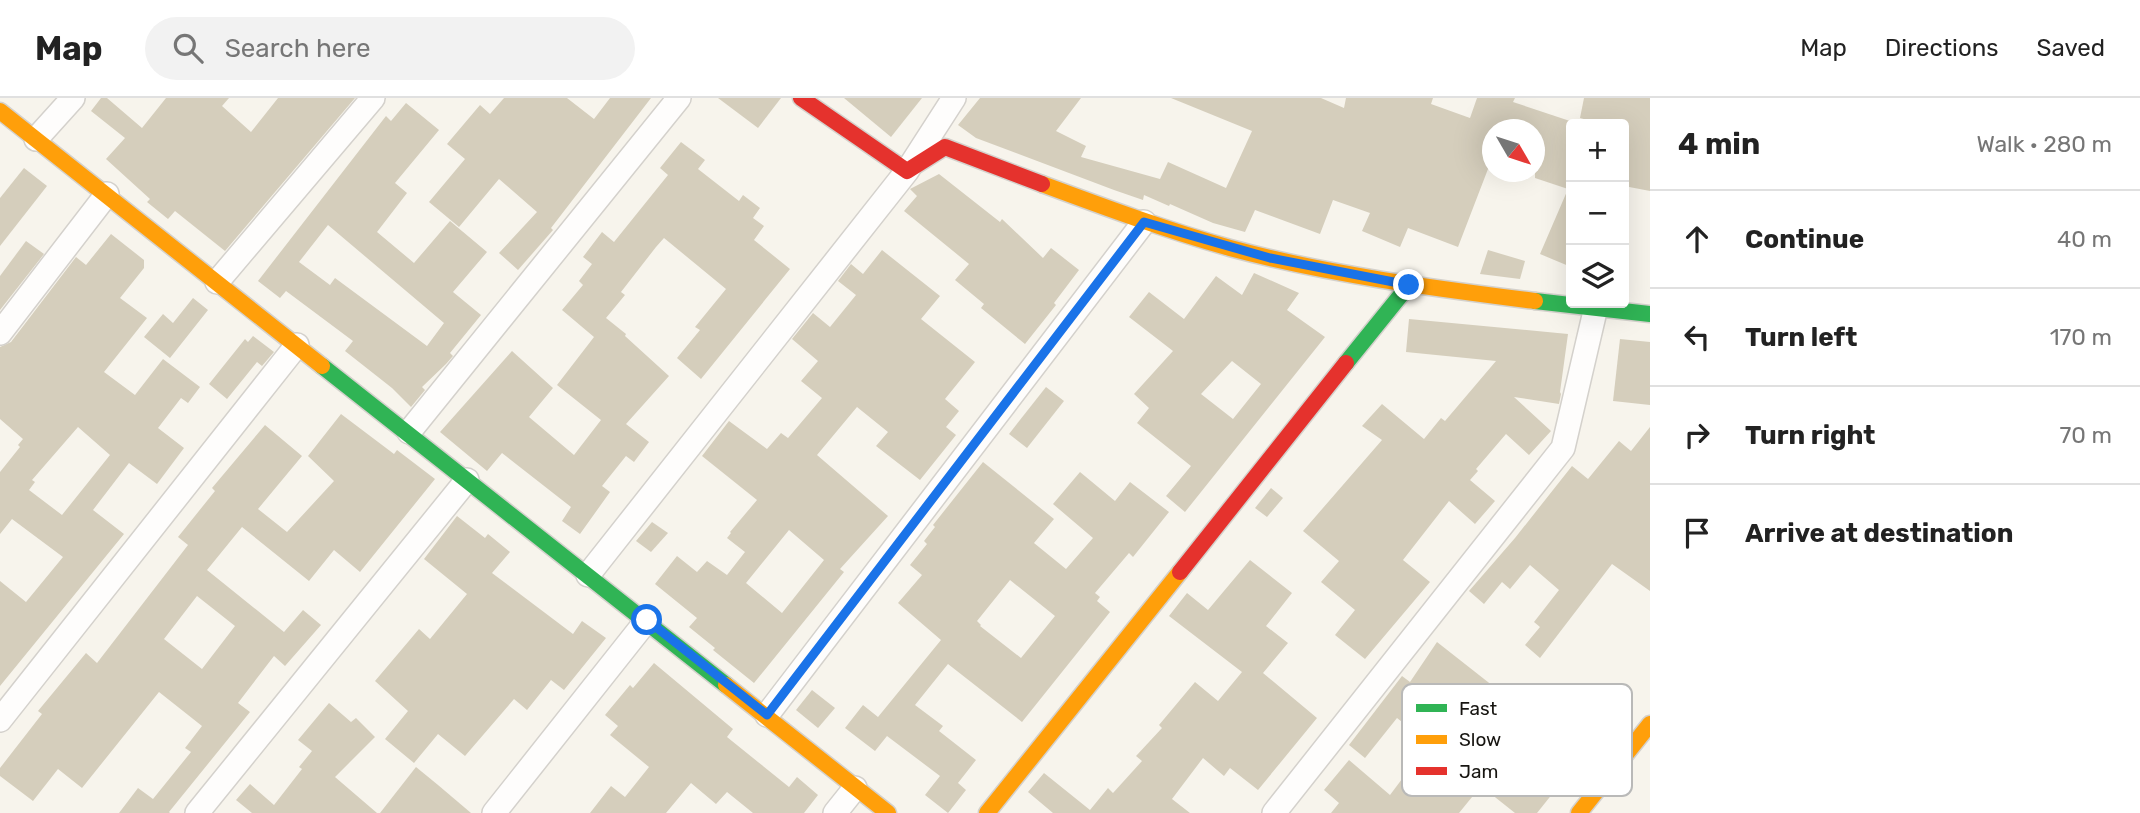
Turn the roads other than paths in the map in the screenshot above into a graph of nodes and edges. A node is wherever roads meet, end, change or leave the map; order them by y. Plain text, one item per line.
1 (73, 98) edge
2 (373, 98) edge
3 (679, 98) edge
4 (801, 98) edge
5 (954, 98) edge
6 (0, 111) edge
7 (36, 139) junction
8 (907, 171) junction
9 (107, 194) junction
10 (1144, 222) junction
11 (217, 282) junction
12 (1409, 285) junction
13 (1566, 303) edge
14 (1597, 308) edge
15 (1605, 308) edge
16 (1650, 314) edge
17 (0, 332) edge
18 (297, 345) junction
19 (409, 432) junction
20 (467, 480) junction
21 (588, 575) junction
22 (647, 620) junction
23 (767, 715) junction
24 (0, 720) edge
25 (1650, 724) edge
26 (1632, 747) edge
27 (855, 788) junction
28 (1593, 796) edge
29 (197, 813) edge
30 (494, 813) edge
31 (835, 813) edge
32 (888, 813) edge
33 (986, 813) edge
34 (1274, 813) edge
35 (1579, 813) edge

1 - 7 street
2 - 11 street
3 - 19 street
4 - 8 street
5 - 8 street
6 - 7 street
7 - 9 street
8 - 10 street
8 - 21 street
9 - 11 street
9 - 17 street
10 - 12 street
10 - 23 street
11 - 18 street
12 - 13 street
12 - 33 street
14 - 34 street
15 - 16 street
18 - 19 street
18 - 24 street
19 - 20 street
20 - 21 street
20 - 29 street
21 - 22 street
22 - 23 street
22 - 30 street
23 - 27 street
25 - 26 street
27 - 31 street
27 - 32 street
28 - 35 street

